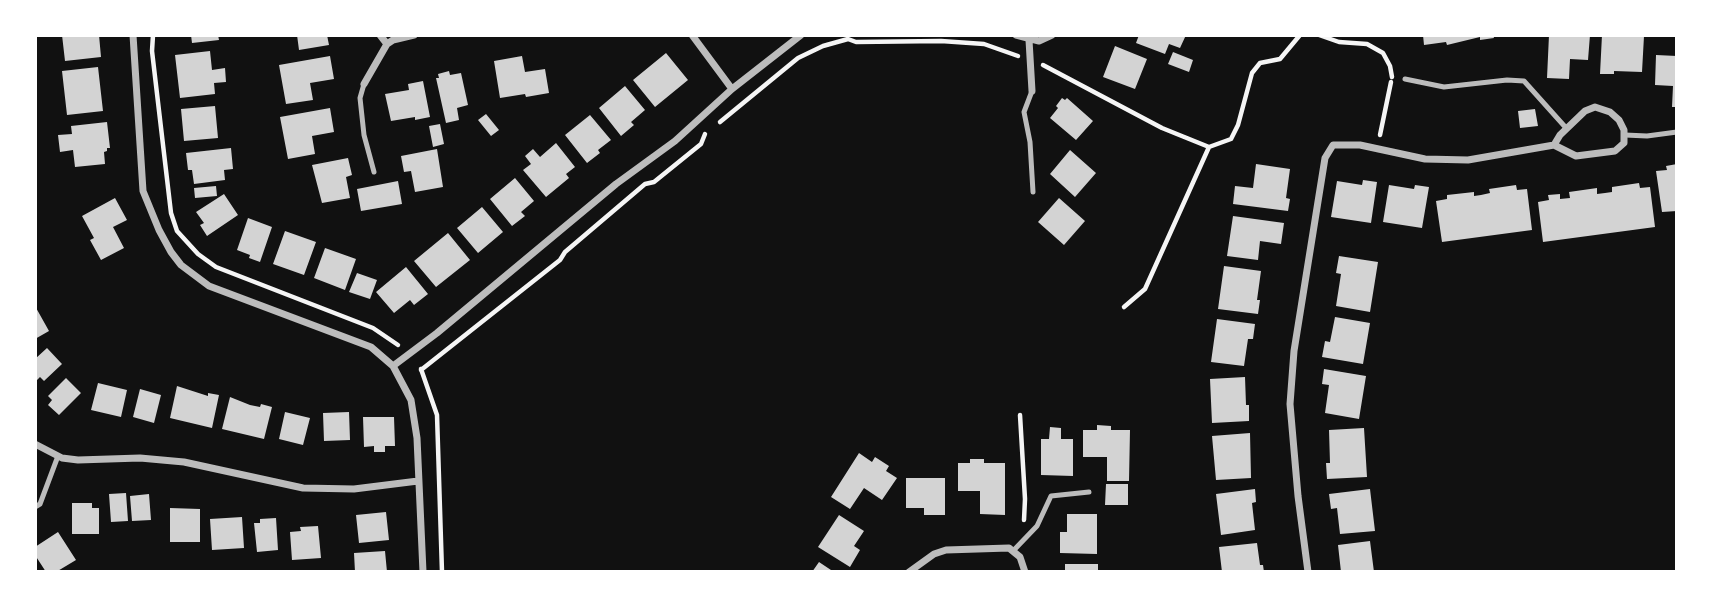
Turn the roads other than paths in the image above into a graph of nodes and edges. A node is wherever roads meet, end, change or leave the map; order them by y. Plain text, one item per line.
1 (132, 35) edge
2 (380, 35) edge
3 (414, 35) edge
4 (692, 35) edge
5 (801, 35) edge
6 (1016, 35) edge
7 (1052, 35) edge
8 (1030, 40) junction
9 (387, 44) junction
10 (1405, 79) road end
11 (363, 84) joint
12 (732, 89) junction
13 (1032, 91) joint
14 (1567, 129) junction
15 (1677, 132) edge
16 (1625, 135) junction
17 (1554, 145) junction
18 (374, 172) dead end
19 (1033, 192) dead end
20 (393, 366) junction
21 (35, 444) edge
22 (58, 456) junction
23 (418, 481) junction
24 (1090, 492) dead end
25 (35, 507) edge
26 (1011, 549) junction
27 (423, 572) edge
28 (909, 572) edge
29 (1025, 572) edge
30 (1308, 572) edge

1 - 20 street
2 - 9 street
3 - 9 street
4 - 12 street
5 - 12 street
6 - 8 street
7 - 8 street
8 - 13 street
9 - 11 street
10 - 14 lane
11 - 18 lane
12 - 20 street
13 - 19 lane
14 - 16 street
14 - 17 street
15 - 16 lane
16 - 17 street
17 - 30 street
20 - 23 street
21 - 22 street
22 - 23 street
22 - 25 lane
23 - 27 street
24 - 26 lane
26 - 28 street
26 - 29 street

